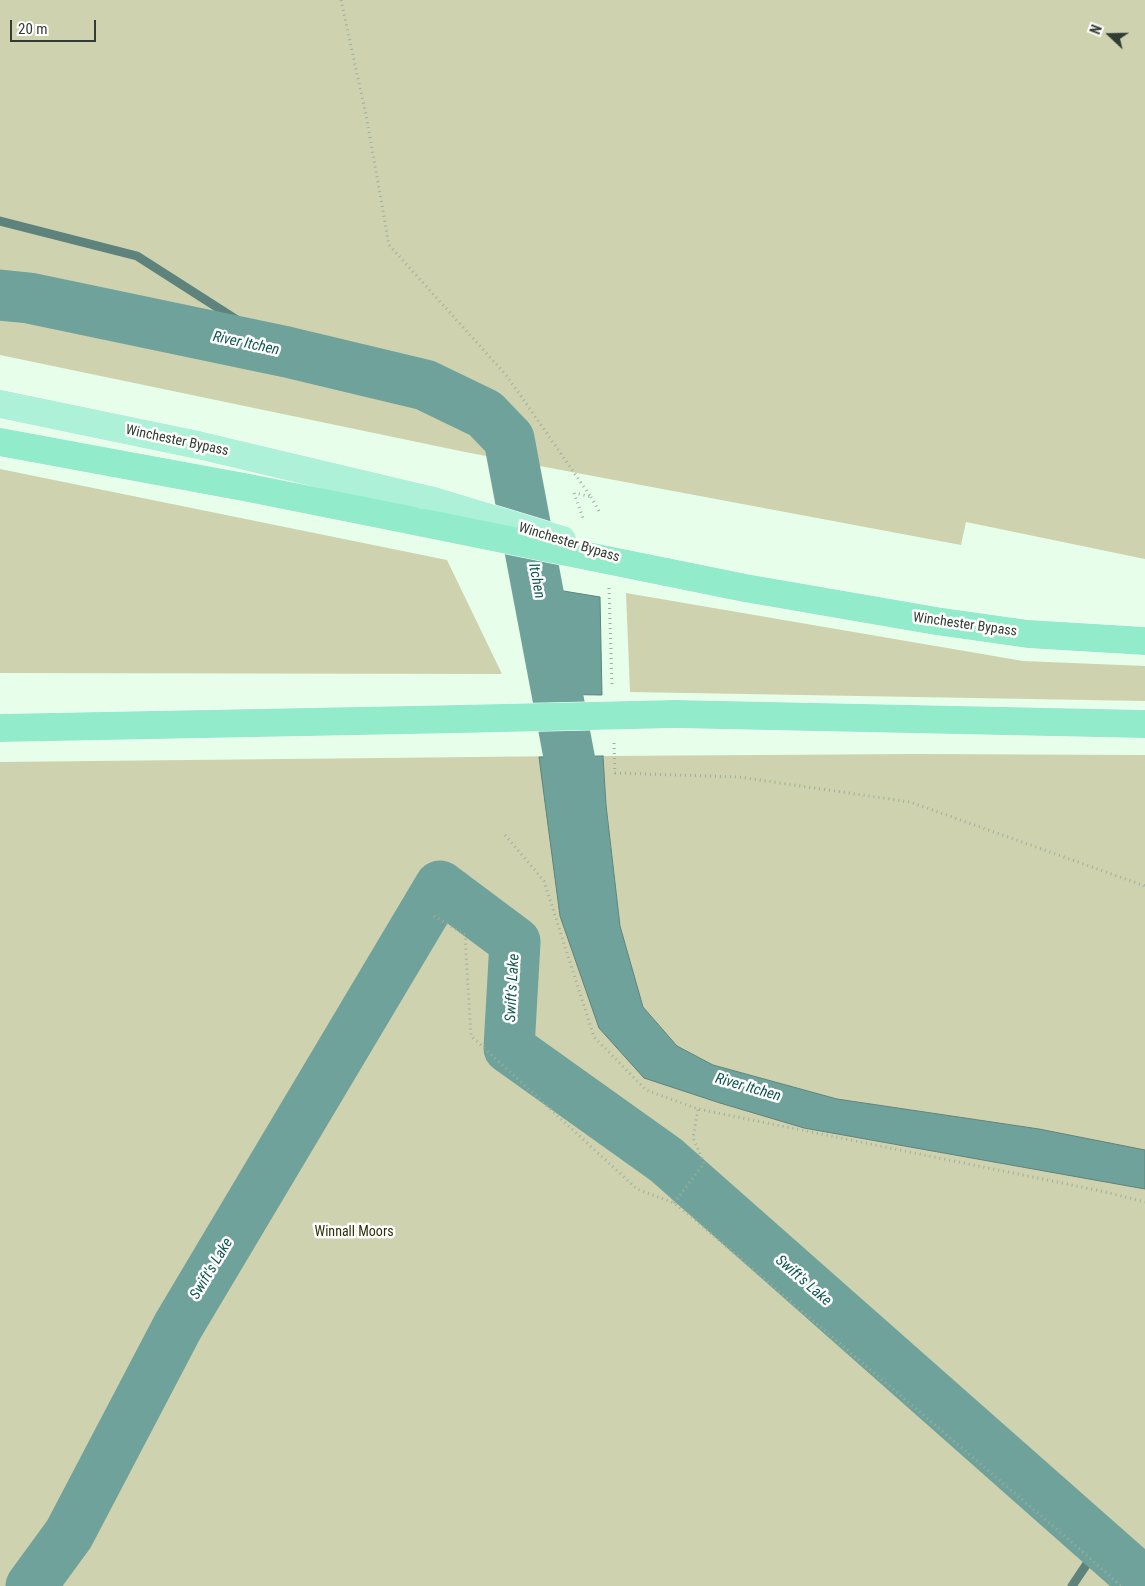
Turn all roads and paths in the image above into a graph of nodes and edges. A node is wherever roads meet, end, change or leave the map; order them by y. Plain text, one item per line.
1 (341, 0) edge
2 (0, 404) edge
3 (0, 442) edge
4 (591, 496) junction
5 (599, 511) dead end
6 (427, 512) junction
7 (587, 528) dead end
8 (606, 580) dead end
9 (1145, 641) edge
10 (613, 696) dead end
11 (1145, 724) edge
12 (0, 728) edge
13 (614, 734) dead end
14 (505, 835) dead end
15 (1145, 886) edge
16 (434, 916) dead end
17 (698, 1109) junction
18 (1145, 1202) edge
19 (674, 1203) junction
20 (1121, 1586) edge

1 - 4 path
2 - 6 main road, Winchester Bypass
3 - 6 highway, Winchester Bypass
4 - 5 path
4 - 7 path
6 - 9 highway, Winchester Bypass, bridge
8 - 10 path
11 - 12 highway, bridge
13 - 15 path
14 - 17 path
16 - 19 path
17 - 18 path
17 - 19 path
19 - 20 path

